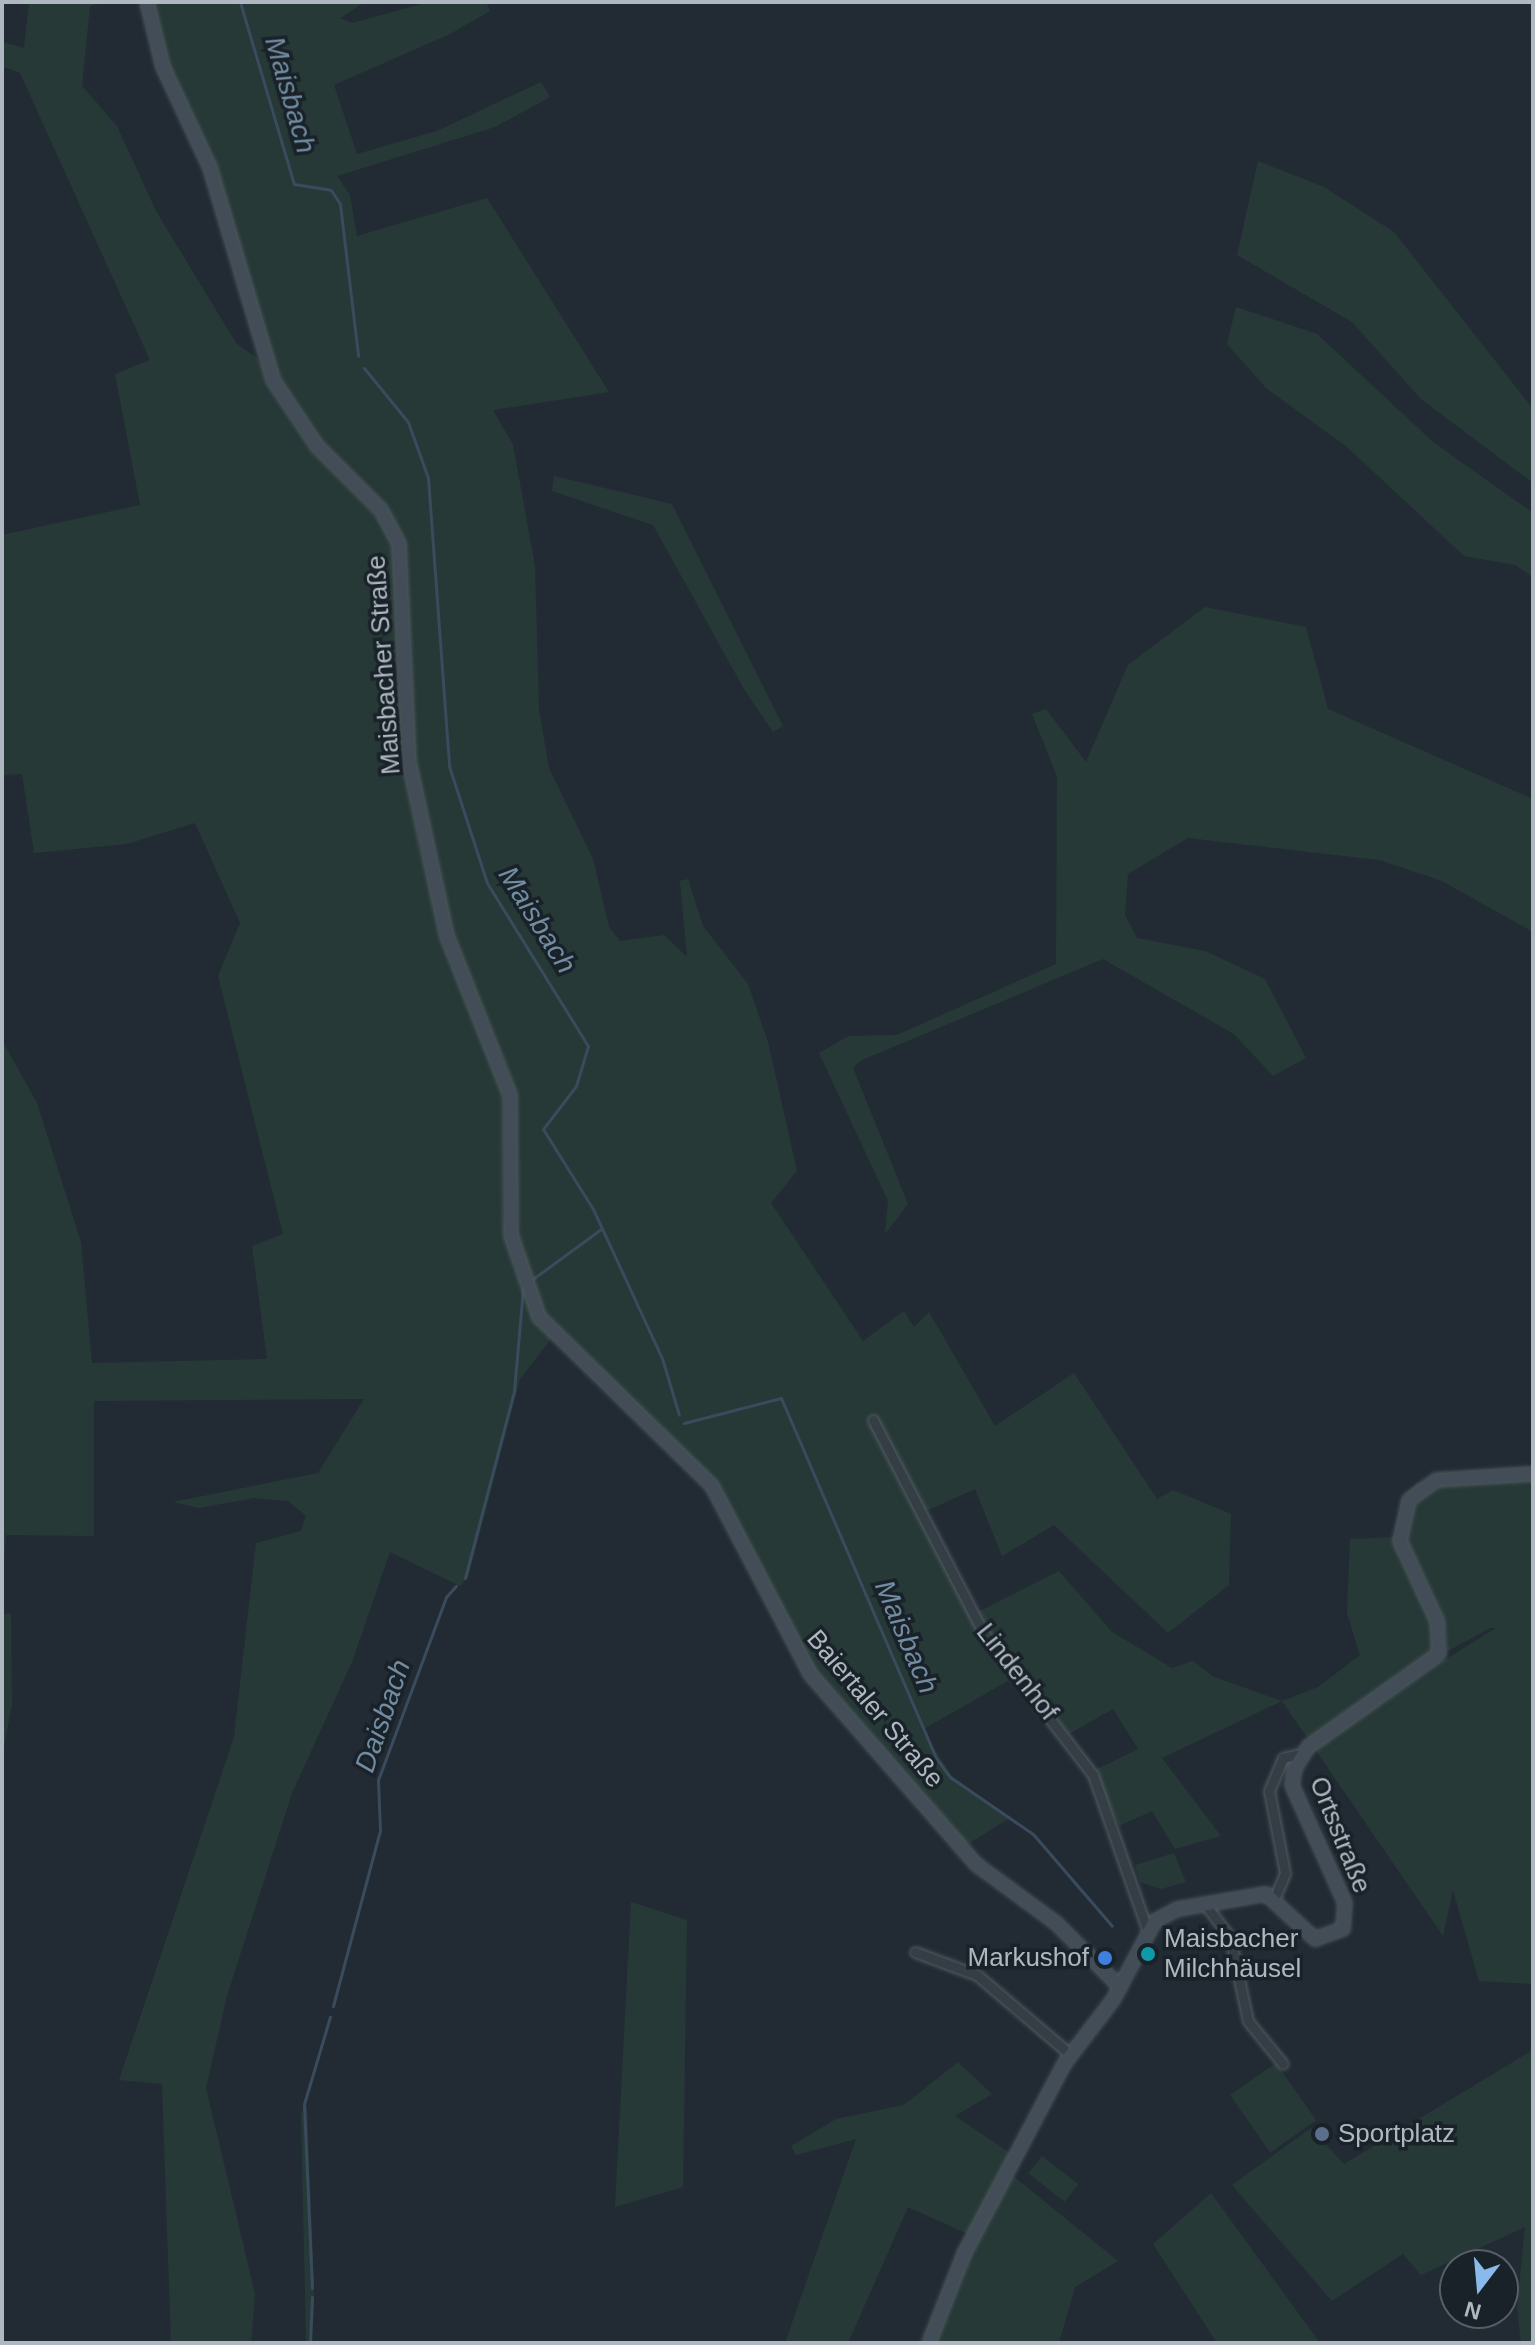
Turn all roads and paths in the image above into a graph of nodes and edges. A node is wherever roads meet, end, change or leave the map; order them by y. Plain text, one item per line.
1 (147, 2) edge
2 (523, 1278) joint
3 (873, 1420) dead end
4 (1533, 1474) edge
5 (1304, 1751) junction
6 (1275, 1897) junction
7 (1204, 1903) junction
8 (1147, 1929) junction
9 (915, 1952) dead end
10 (1120, 1987) junction
11 (1071, 2055) junction
12 (1283, 2064) dead end
13 (929, 2343) edge

1 - 2 street, Maisbacher Straße
2 - 10 street, Baiertaler Straße
3 - 8 street, Lindenhof
4 - 5 street
5 - 6 street
5 - 6 street, Ortsstraße
6 - 7 street
7 - 8 street
7 - 12 street
8 - 10 street
9 - 11 street
10 - 11 street
11 - 13 street

